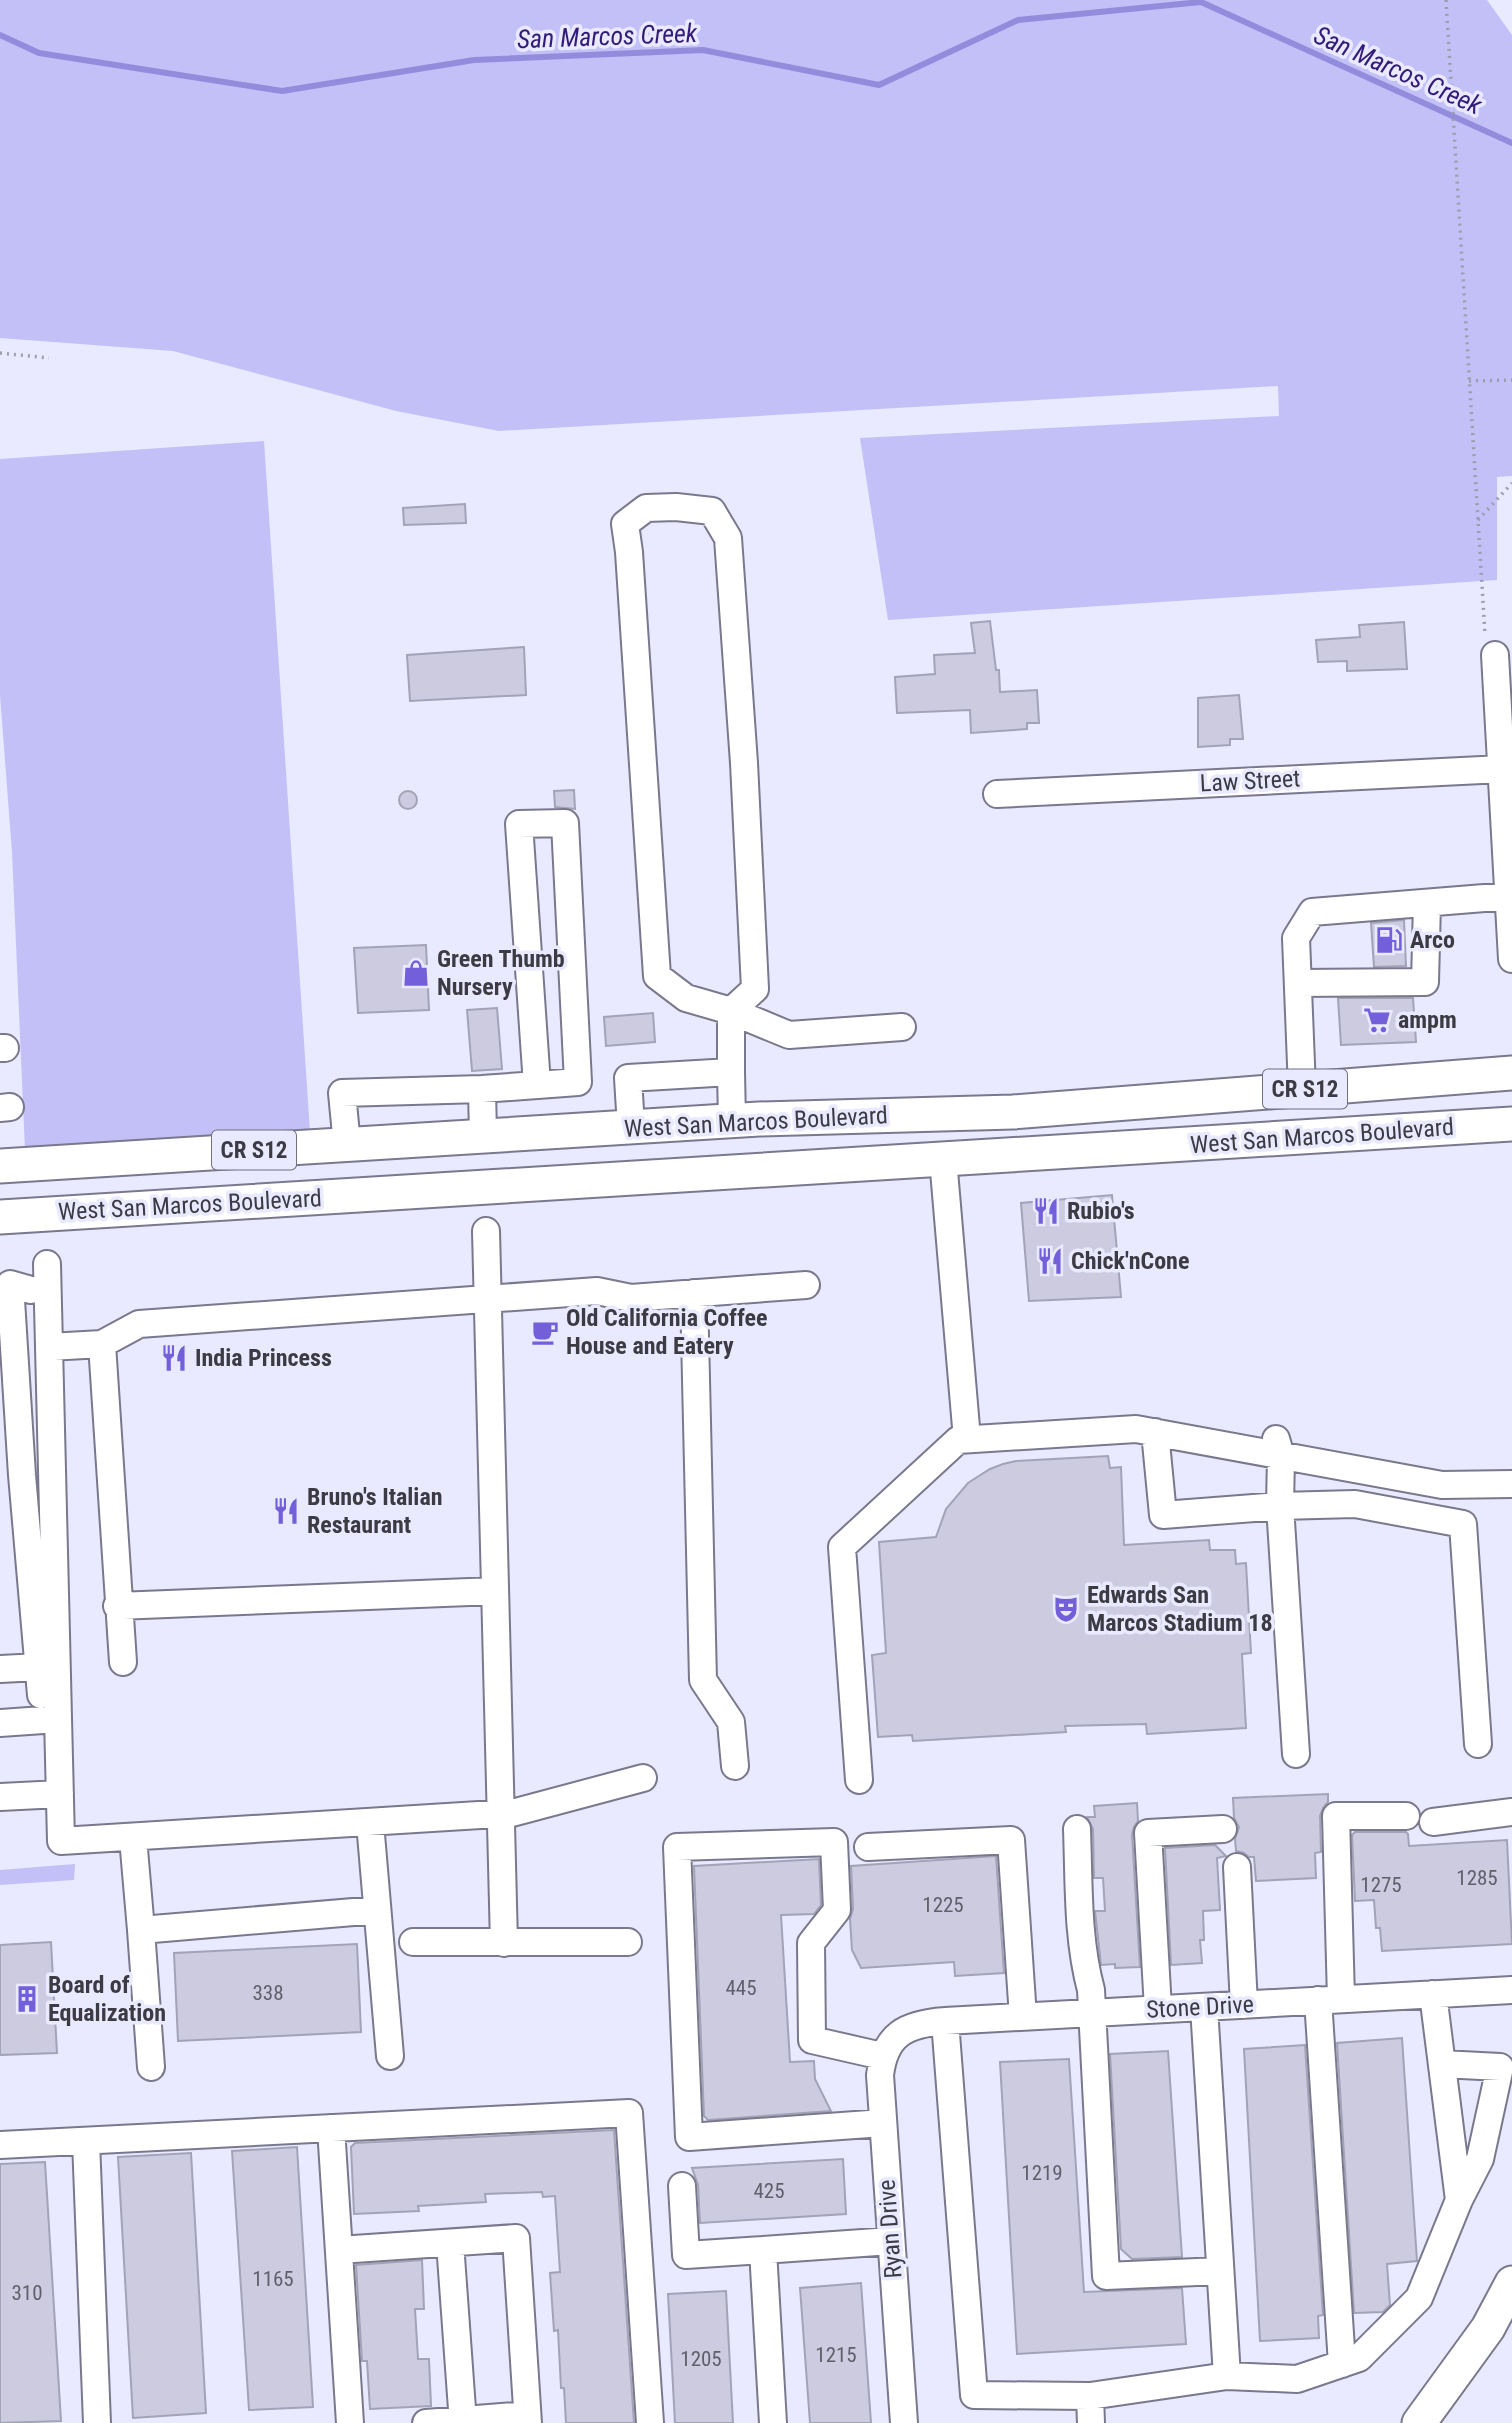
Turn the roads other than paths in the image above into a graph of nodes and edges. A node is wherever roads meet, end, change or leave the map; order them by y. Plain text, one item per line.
1 (1495, 655) road end
2 (1502, 769) junction
3 (998, 794) dead end
4 (1508, 803) edge
5 (1509, 896) junction
6 (1427, 902) junction
7 (1512, 959) edge
8 (1298, 983) junction
9 (731, 1011) junction
10 (902, 1027) dead end
11 (731, 1072) junction
12 (1512, 1073) edge
13 (537, 1085) junction
14 (482, 1089) junction
15 (1302, 1089) junction
16 (1172, 1099) junction
17 (732, 1121) junction
18 (1512, 1124) edge
19 (631, 1127) junction
20 (483, 1136) junction
21 (347, 1145) junction
22 (943, 1159) junction
23 (0, 1166) edge
24 (484, 1187) junction
25 (0, 1217) edge
26 (486, 1231) dead end
27 (47, 1264) dead end
28 (806, 1285) dead end
29 (14, 1287) edge
30 (694, 1293) junction
31 (488, 1299) junction
32 (102, 1344) junction
33 (49, 1347) junction
34 (7, 1349) edge
35 (1156, 1432) junction
36 (967, 1439) junction
37 (1279, 1447) junction
38 (11, 1476) edge
39 (1512, 1483) edge
40 (1280, 1506) junction
41 (495, 1591) junction
42 (117, 1606) junction
43 (122, 1662) dead end
44 (39, 1667) junction
45 (0, 1669) edge
46 (0, 1723) edge
47 (51, 1727) junction
48 (1478, 1744) dead end
49 (1296, 1754) dead end
50 (735, 1766) dead end
51 (643, 1778) dead end
52 (859, 1780) dead end
53 (60, 1794) junction
54 (0, 1797) edge
55 (1512, 1812) edge
56 (500, 1814) junction
57 (1406, 1816) dead end
58 (1433, 1822) dead end
59 (370, 1823) junction
60 (1077, 1829) dead end
61 (1223, 1829) dead end
62 (133, 1838) junction
63 (868, 1847) dead end
64 (1237, 1867) dead end
65 (377, 1910) junction
66 (141, 1930) junction
67 (413, 1942) dead end
68 (628, 1942) dead end
69 (504, 1943) junction
70 (1512, 1990) edge
71 (1433, 1994) junction
72 (1330, 2000) junction
73 (1244, 2005) junction
74 (1204, 2007) junction
75 (1158, 2009) junction
76 (1092, 2013) junction
77 (1023, 2017) junction
78 (945, 2021) junction
79 (888, 2047) junction
80 (390, 2056) dead end
81 (1442, 2064) junction
82 (150, 2067) dead end
83 (883, 2123) junction
84 (331, 2128) junction
85 (86, 2141) junction
86 (0, 2145) edge
87 (682, 2186) dead end
88 (1459, 2200) junction
89 (891, 2241) junction
90 (450, 2243) junction
91 (339, 2250) junction
92 (763, 2250) junction
93 (1220, 2271) junction
94 (1512, 2283) edge
95 (1503, 2322) edge
96 (1342, 2364) junction
97 (1227, 2376) junction
98 (1090, 2396) junction
99 (528, 2419) edge
100 (463, 2421) edge
101 (97, 2423) edge
102 (350, 2423) edge
103 (426, 2423) edge
104 (650, 2423) edge
105 (773, 2423) edge
106 (904, 2423) edge
107 (1091, 2423) edge
108 (1419, 2423) edge

1 - 2 street
2 - 3 street, Law Street
2 - 4 street
4 - 5 street
5 - 6 street
5 - 7 street
6 - 8 street
6 - 8 street
8 - 15 street
9 - 9 street
9 - 10 street
9 - 11 street
11 - 17 street
11 - 19 street
12 - 15 main road, West San Marcos Boulevard / CR S12
13 - 13 street
13 - 14 street
14 - 20 street
14 - 21 street
15 - 16 main road, West San Marcos Boulevard / CR S12
16 - 17 main road, West San Marcos Boulevard / CR S12
16 - 22 main road
17 - 19 main road, West San Marcos Boulevard / CR S12
18 - 22 main road, West San Marcos Boulevard / CR S12
19 - 20 main road, West San Marcos Boulevard / CR S12
20 - 21 main road, West San Marcos Boulevard / CR S12
20 - 24 main road
21 - 23 main road, West San Marcos Boulevard / CR S12
22 - 24 main road, West San Marcos Boulevard / CR S12
22 - 36 street
24 - 25 main road, West San Marcos Boulevard / CR S12
26 - 31 street
27 - 33 street
28 - 30 street
29 - 34 street
30 - 31 street
30 - 50 street
31 - 32 street
31 - 41 street
32 - 33 street
32 - 42 street
33 - 47 street
34 - 38 street
35 - 36 street
35 - 37 street
35 - 40 street
36 - 52 street
37 - 39 street
37 - 40 street
38 - 44 street
40 - 48 street
40 - 49 street
41 - 42 street
41 - 56 street
42 - 43 street
44 - 45 street
44 - 47 street
46 - 47 street
47 - 53 street
51 - 56 street
53 - 54 street
53 - 62 street
55 - 58 street
56 - 59 street
56 - 69 street
57 - 72 street
59 - 62 street
59 - 65 street
60 - 76 street
61 - 75 street
62 - 66 street
63 - 77 street
64 - 73 street
65 - 66 street
65 - 80 street
66 - 82 street
67 - 69 street
68 - 69 street
70 - 71 street, Stone Drive
71 - 72 street, Stone Drive
71 - 81 street
72 - 73 street, Stone Drive
72 - 96 street
73 - 74 street, Stone Drive
74 - 75 street, Stone Drive
74 - 93 street
75 - 76 street, Stone Drive
76 - 77 street, Stone Drive
76 - 93 street
77 - 78 street, Stone Drive
78 - 79 street, Stone Drive
78 - 98 street
79 - 83 street, Ryan Drive
79 - 83 street
81 - 88 street
81 - 88 street
83 - 89 street, Ryan Drive
84 - 85 street
84 - 91 street
84 - 104 street
85 - 86 street
85 - 101 street
87 - 92 street
88 - 96 street
89 - 92 street
89 - 106 street, Ryan Drive
90 - 91 street
90 - 99 street
90 - 100 street
91 - 102 street
92 - 105 street
93 - 97 street
94 - 95 main road
95 - 108 main road
96 - 97 street
97 - 98 street
98 - 107 street
99 - 100 street
100 - 103 street

